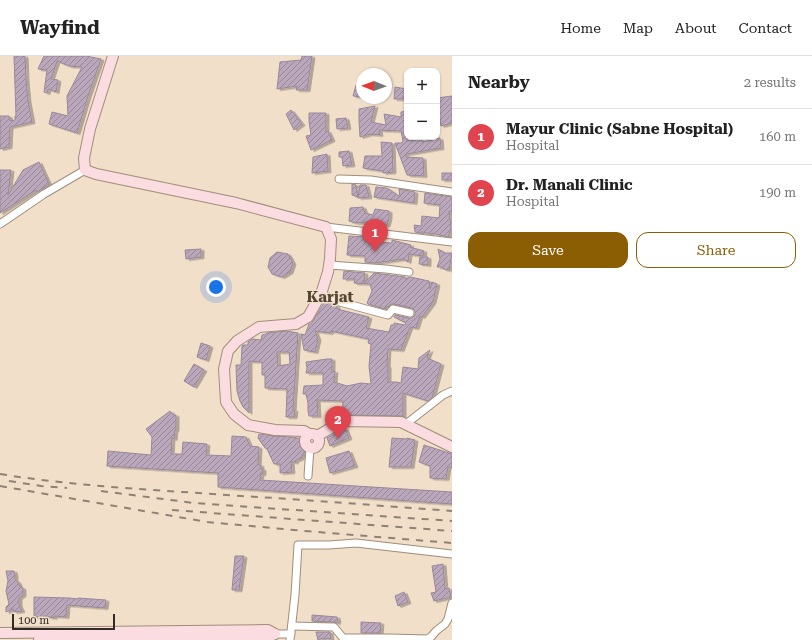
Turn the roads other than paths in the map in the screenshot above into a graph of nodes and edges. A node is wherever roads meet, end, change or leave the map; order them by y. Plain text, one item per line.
1 (113, 56) edge
2 (85, 170) junction
3 (339, 178) dead end
4 (452, 192) edge
5 (0, 224) edge
6 (326, 227) junction
7 (452, 242) edge
8 (329, 265) junction
9 (409, 272) dead end
10 (321, 294) junction
11 (410, 313) dead end
12 (452, 391) edge
13 (406, 424) junction
14 (313, 435) junction
15 (452, 447) edge
16 (310, 448) joint
17 (308, 476) dead end
18 (452, 554) edge
19 (452, 603) edge
20 (292, 626) junction
21 (0, 633) edge
22 (275, 634) junction
23 (28, 636) edge
24 (290, 637) edge
25 (39, 640) edge

1 - 2 street
2 - 5 street
2 - 6 street
3 - 4 street
6 - 7 street
6 - 8 street
8 - 9 street
8 - 10 street
10 - 11 street
10 - 14 street
12 - 13 street
13 - 14 street
13 - 15 street
14 - 16 street
16 - 17 street
18 - 20 street
19 - 20 street
20 - 24 street
21 - 23 street
22 - 23 street
22 - 24 street
22 - 25 street

